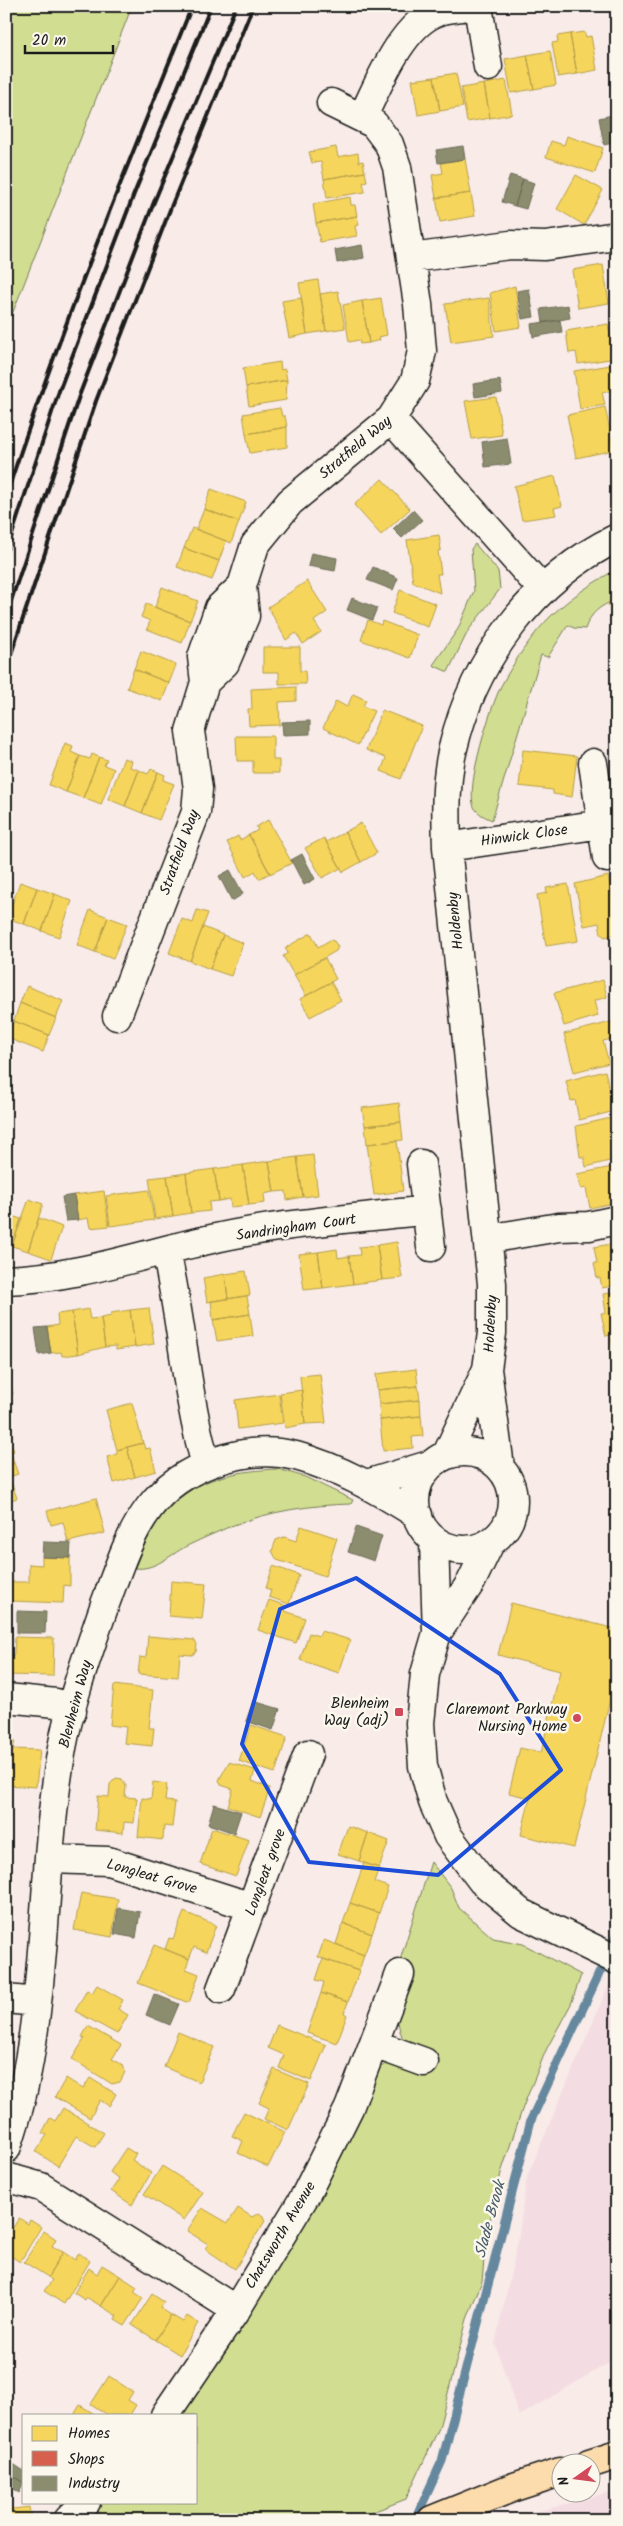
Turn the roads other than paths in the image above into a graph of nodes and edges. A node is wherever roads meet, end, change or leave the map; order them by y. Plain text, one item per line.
1 (468, 6) edge
2 (478, 6) edge
3 (488, 67) dead end
4 (331, 103) dead end
5 (362, 118) junction
6 (617, 236) edge
7 (411, 258) junction
8 (391, 419) junction
9 (617, 538) edge
10 (542, 589) junction
11 (593, 764) dead end
12 (602, 824) junction
13 (447, 846) junction
14 (607, 858) dead end
15 (118, 1016) dead end
16 (421, 1164) dead end
17 (427, 1210) junction
18 (617, 1220) edge
19 (488, 1238) junction
20 (431, 1247) dead end
21 (166, 1251) junction
22 (6, 1280) edge
23 (488, 1369) junction
24 (438, 1459) junction
25 (206, 1465) junction
26 (500, 1466) junction
27 (367, 1484) junction
28 (418, 1515) junction
29 (434, 1542) junction
30 (490, 1543) junction
31 (437, 1632) junction
32 (6, 1698) edge
33 (72, 1711) junction
34 (308, 1754) dead end
35 (50, 1859) junction
36 (252, 1906) junction
37 (617, 1960) edge
38 (400, 1974) dead end
39 (221, 1990) dead end
40 (6, 1999) edge
41 (37, 2002) junction
42 (374, 2044) junction
43 (424, 2062) dead end
44 (6, 2149) edge
45 (6, 2177) edge
46 (236, 2310) junction
47 (166, 2414) edge
48 (617, 2455) edge
49 (600, 2460) edge
50 (550, 2475) edge
51 (84, 2504) edge
52 (68, 2520) edge
53 (432, 2520) edge

1 - 5 street
2 - 3 street
4 - 5 street, Stratfield Way
5 - 7 street, Stratfield Way
6 - 7 street
7 - 8 street, Stratfield Way
8 - 10 street
8 - 15 street, Stratfield Way
9 - 10 street, Holdenby
10 - 13 street, Holdenby
11 - 12 street
12 - 13 street, Hinwick Close
12 - 14 street
13 - 19 street, Holdenby
16 - 17 street
17 - 20 street
17 - 21 street, Sandringham Court
18 - 19 street
19 - 23 street, Holdenby
21 - 22 street, Sandringham Court
21 - 25 street
23 - 24 street, Holdenby
23 - 26 street, Holdenby
24 - 26 street
24 - 27 street
24 - 28 street
25 - 27 street, Blenheim Way
25 - 33 street, Blenheim Way
26 - 30 street
27 - 28 street, Blenheim Way
28 - 29 street
29 - 30 street
29 - 31 street
30 - 31 street
31 - 37 street
32 - 33 street
33 - 35 street, Blenheim Way
34 - 36 street, Longleat grove
35 - 36 street, Longleat Grove
35 - 41 street, Blenheim Way
36 - 39 street, Longleat grove
38 - 42 street, Chatsworth Avenue
40 - 41 street
41 - 44 street, Blenheim Way
42 - 43 street
42 - 46 street, Chatsworth Avenue
45 - 46 street
46 - 47 street, Chatsworth Avenue
48 - 49 main road
50 - 53 main road
51 - 52 street

